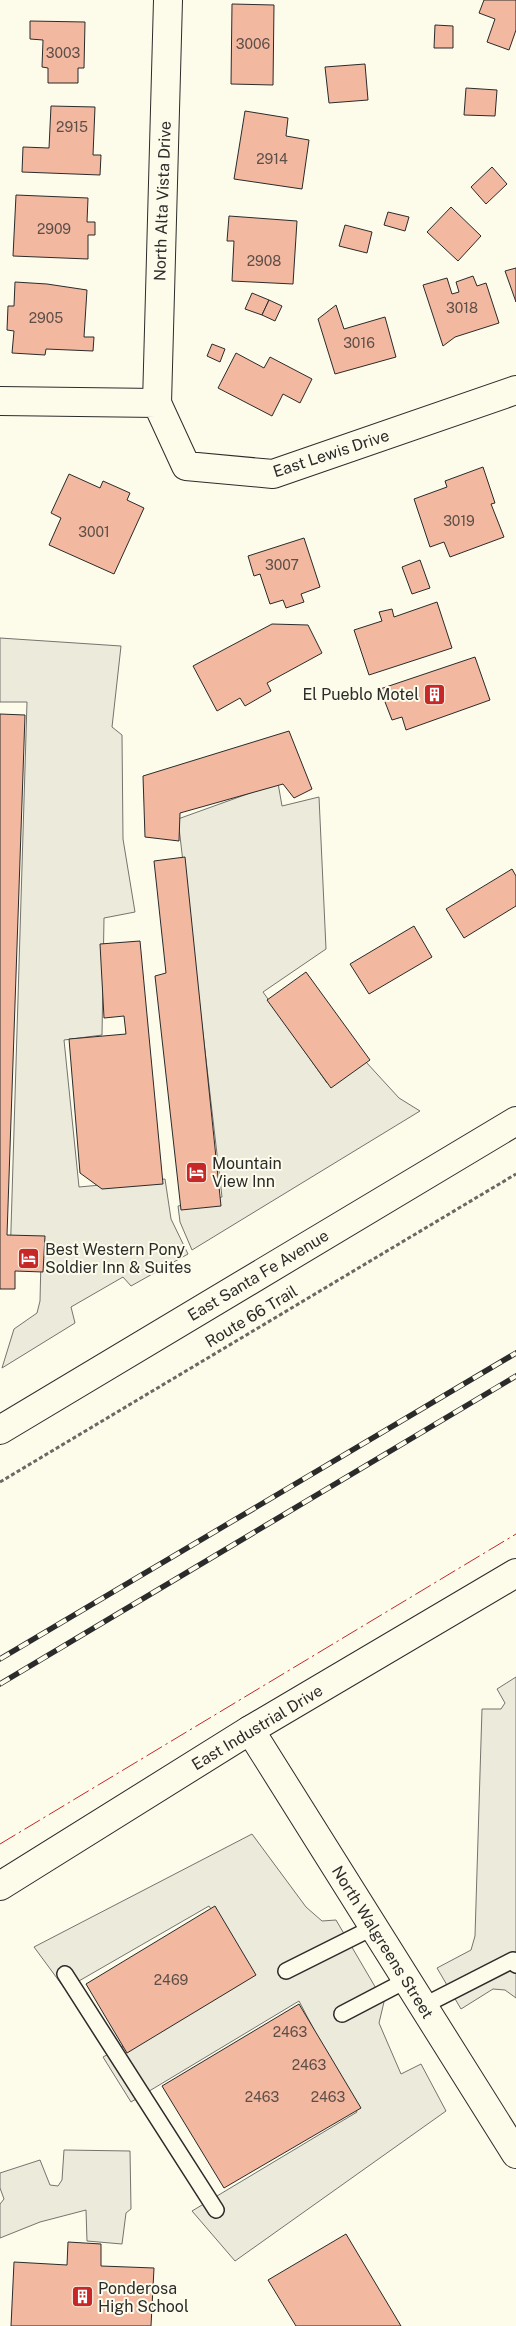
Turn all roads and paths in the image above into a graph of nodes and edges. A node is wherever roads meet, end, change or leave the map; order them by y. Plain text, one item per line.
1 (168, 0) edge
2 (516, 390) edge
3 (0, 401) edge
4 (157, 403) junction
5 (516, 1121) edge
6 (516, 1174) edge
7 (0, 1430) edge
8 (0, 1482) edge
9 (516, 1573) edge
10 (250, 1730) junction
11 (0, 1886) edge
12 (374, 1927) junction
13 (516, 1966) edge
14 (286, 1971) dead end
15 (65, 1974) dead end
16 (407, 1980) junction
17 (423, 2006) junction
18 (342, 2014) dead end
19 (516, 2154) edge
20 (216, 2210) dead end

1 - 4 street, North Alta Vista Drive
2 - 4 street, East Lewis Drive
3 - 4 street
5 - 7 street, East Santa Fe Avenue
6 - 8 path, Route 66 Trail
9 - 10 street, East Industrial Drive
10 - 11 street, East Industrial Drive
10 - 12 street, North Walgreens Street
12 - 14 lane
12 - 16 street, North Walgreens Street
13 - 17 lane
15 - 20 lane
16 - 17 street, North Walgreens Street
16 - 18 lane
17 - 19 street, North Walgreens Street

